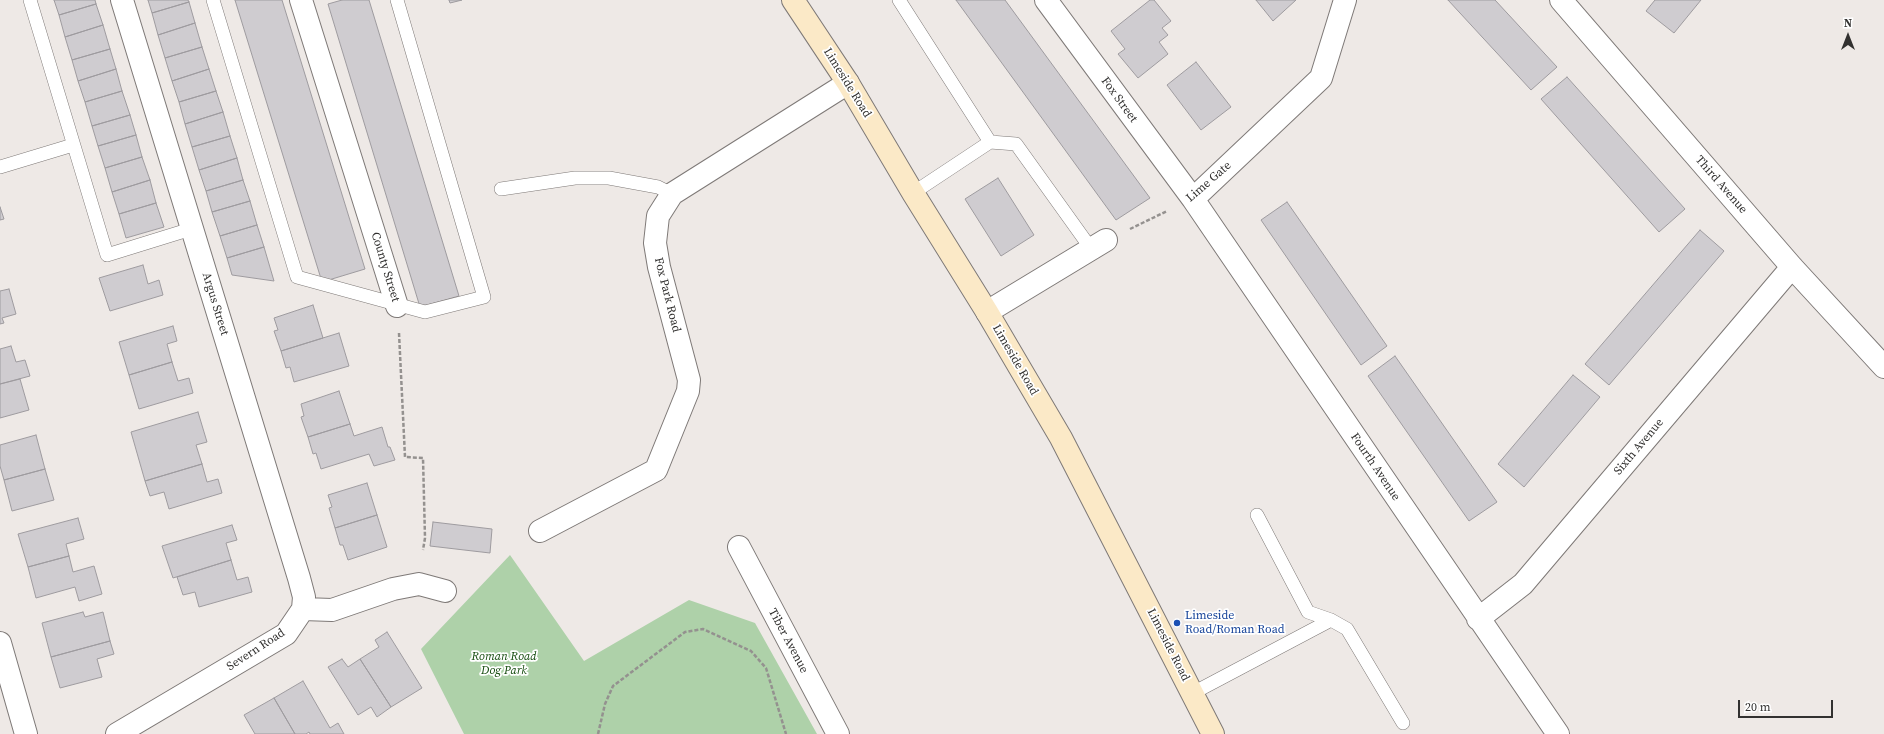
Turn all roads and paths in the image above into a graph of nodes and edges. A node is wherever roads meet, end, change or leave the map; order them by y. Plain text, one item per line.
1 (30, 0) edge
2 (122, 0) edge
3 (213, 0) edge
4 (301, 0) edge
5 (397, 0) edge
6 (793, 0) edge
7 (899, 0) edge
8 (1046, 0) edge
9 (1345, 0) edge
10 (1572, 4) edge
11 (848, 83) junction
12 (990, 142) junction
13 (73, 145) junction
14 (0, 167) edge
15 (501, 189) dead end
16 (912, 193) junction
17 (672, 194) junction
18 (1193, 199) junction
19 (191, 229) junction
20 (1099, 245) junction
21 (1792, 267) junction
22 (397, 306) junction
23 (987, 312) junction
24 (1884, 367) edge
25 (1257, 515) dead end
26 (540, 531) dead end
27 (739, 547) dead end
28 (423, 550) dead end
29 (445, 591) dead end
30 (303, 609) junction
31 (1478, 619) junction
32 (1331, 620) junction
33 (0, 643) edge
34 (1193, 693) junction
35 (1403, 723) dead end
36 (26, 734) edge
37 (117, 734) edge
38 (598, 734) edge
39 (786, 734) edge
40 (838, 734) edge
41 (1213, 734) edge
42 (1558, 734) edge

1 - 13 lane
2 - 19 street, Argus Street
3 - 22 lane
4 - 22 street, County Street
5 - 22 lane
6 - 11 street, Limeside Road
7 - 12 lane
8 - 18 street, Fox Street
9 - 18 street, Lime Gate
10 - 21 street, Third Avenue
11 - 16 street, Limeside Road
11 - 17 street, Fox Park Road
12 - 16 lane
12 - 20 lane
13 - 14 lane
13 - 19 lane
15 - 17 lane
16 - 23 street, Limeside Road
17 - 26 street, Fox Park Road
18 - 20 path, Lime Gate
18 - 31 street, Fourth Avenue
19 - 30 street, Argus Street
20 - 23 street
21 - 24 street, Third Avenue
21 - 31 street, Sixth Avenue
22 - 28 path, County Street
23 - 34 street, Limeside Road
25 - 32 lane
27 - 40 street, Tiber Avenue
29 - 30 street
30 - 37 street, Severn Road
31 - 42 street, Fourth Avenue
32 - 34 lane
32 - 35 lane
33 - 36 street
34 - 41 street, Limeside Road
38 - 39 path

